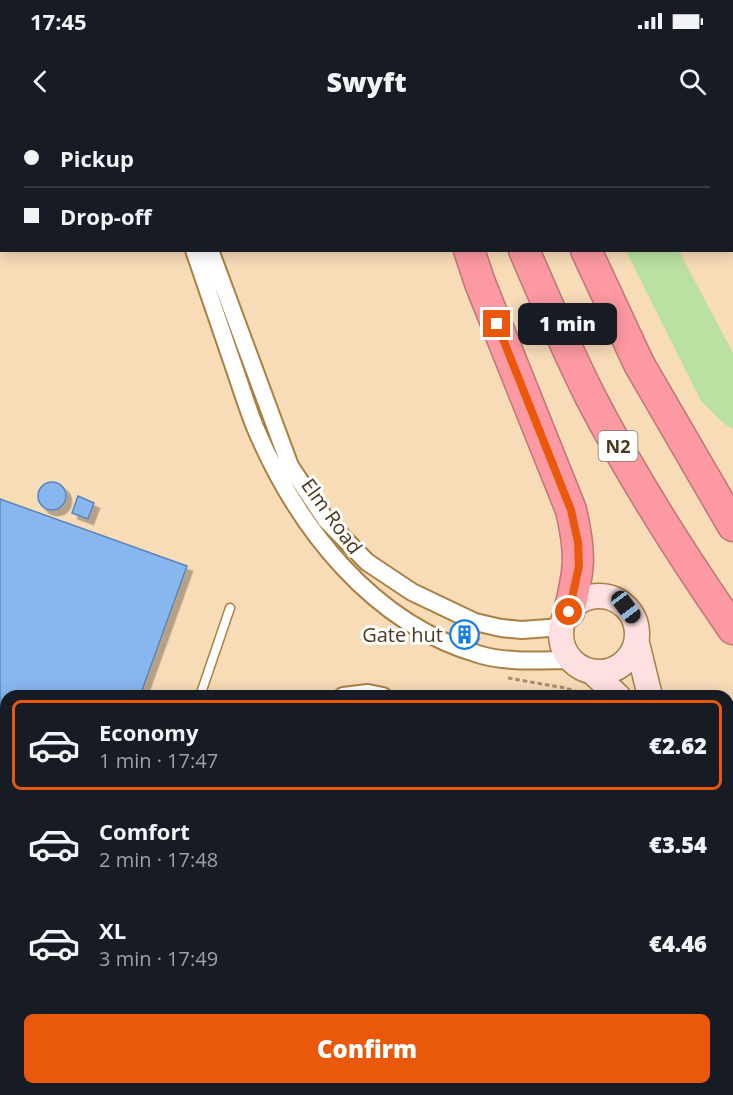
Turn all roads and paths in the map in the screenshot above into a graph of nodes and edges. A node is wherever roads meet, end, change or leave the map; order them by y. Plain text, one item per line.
1 (195, 252) edge
2 (211, 252) edge
3 (470, 252) edge
4 (525, 252) edge
5 (587, 252) edge
6 (733, 526) edge
7 (230, 608) dead end
8 (565, 619) junction
9 (733, 629) edge
10 (637, 643) junction
11 (581, 666) junction
12 (500, 675) dead end
13 (202, 690) edge
14 (572, 690) edge
15 (611, 690) edge
16 (649, 690) edge

1 - 11 street, Elm Road
2 - 8 street, Elm Road
3 - 8 highway
4 - 9 highway, N2
5 - 6 highway
7 - 13 lane
8 - 10 main road
8 - 11 main road
10 - 11 main road
10 - 16 main road
11 - 15 main road
12 - 14 path

